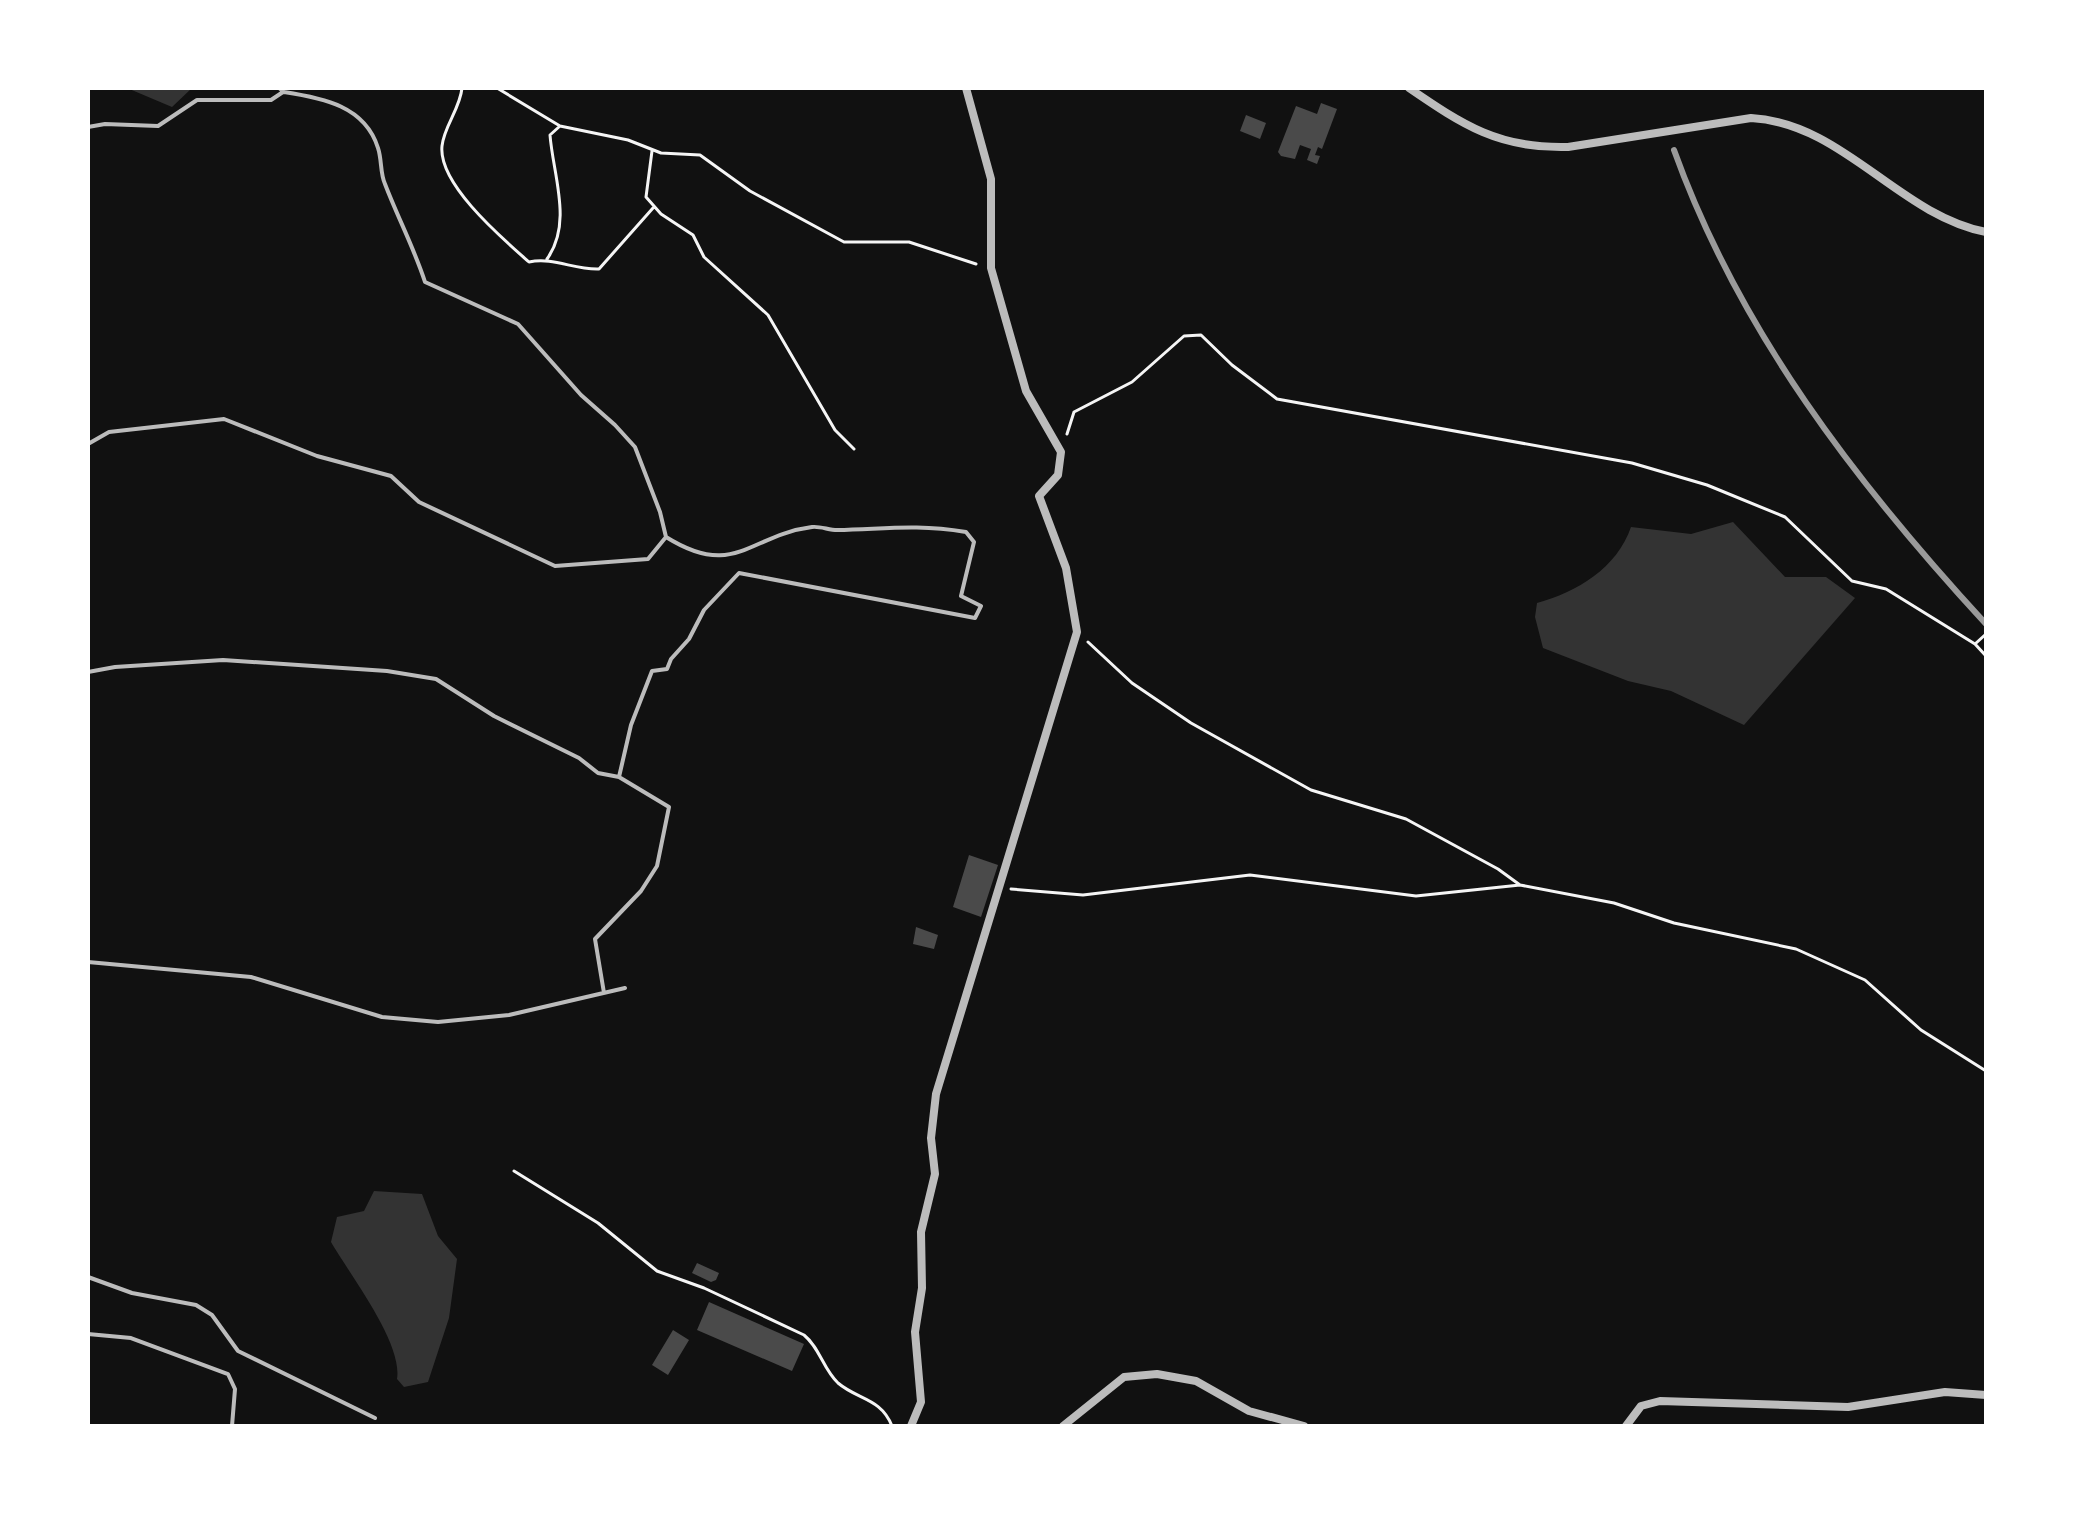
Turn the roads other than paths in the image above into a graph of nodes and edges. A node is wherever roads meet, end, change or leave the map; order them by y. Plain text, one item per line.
1 (966, 88) edge
2 (1409, 88) edge
3 (281, 90) edge
4 (88, 127) edge
5 (1986, 232) edge
6 (88, 444) edge
7 (666, 537) junction
8 (88, 672) edge
9 (619, 777) junction
10 (88, 962) edge
11 (625, 988) dead end
12 (604, 993) junction
13 (88, 1277) edge
14 (88, 1334) edge
15 (1986, 1395) edge
16 (375, 1418) dead end
17 (232, 1426) edge
18 (911, 1426) edge
19 (1063, 1426) edge
20 (1304, 1426) edge
21 (1626, 1426) edge

1 - 18 street
2 - 5 street
3 - 4 lane
3 - 7 lane
6 - 7 lane
7 - 9 lane
8 - 9 lane
9 - 12 lane
10 - 12 lane
11 - 12 lane
13 - 16 lane
14 - 17 lane
15 - 21 street
19 - 20 street

